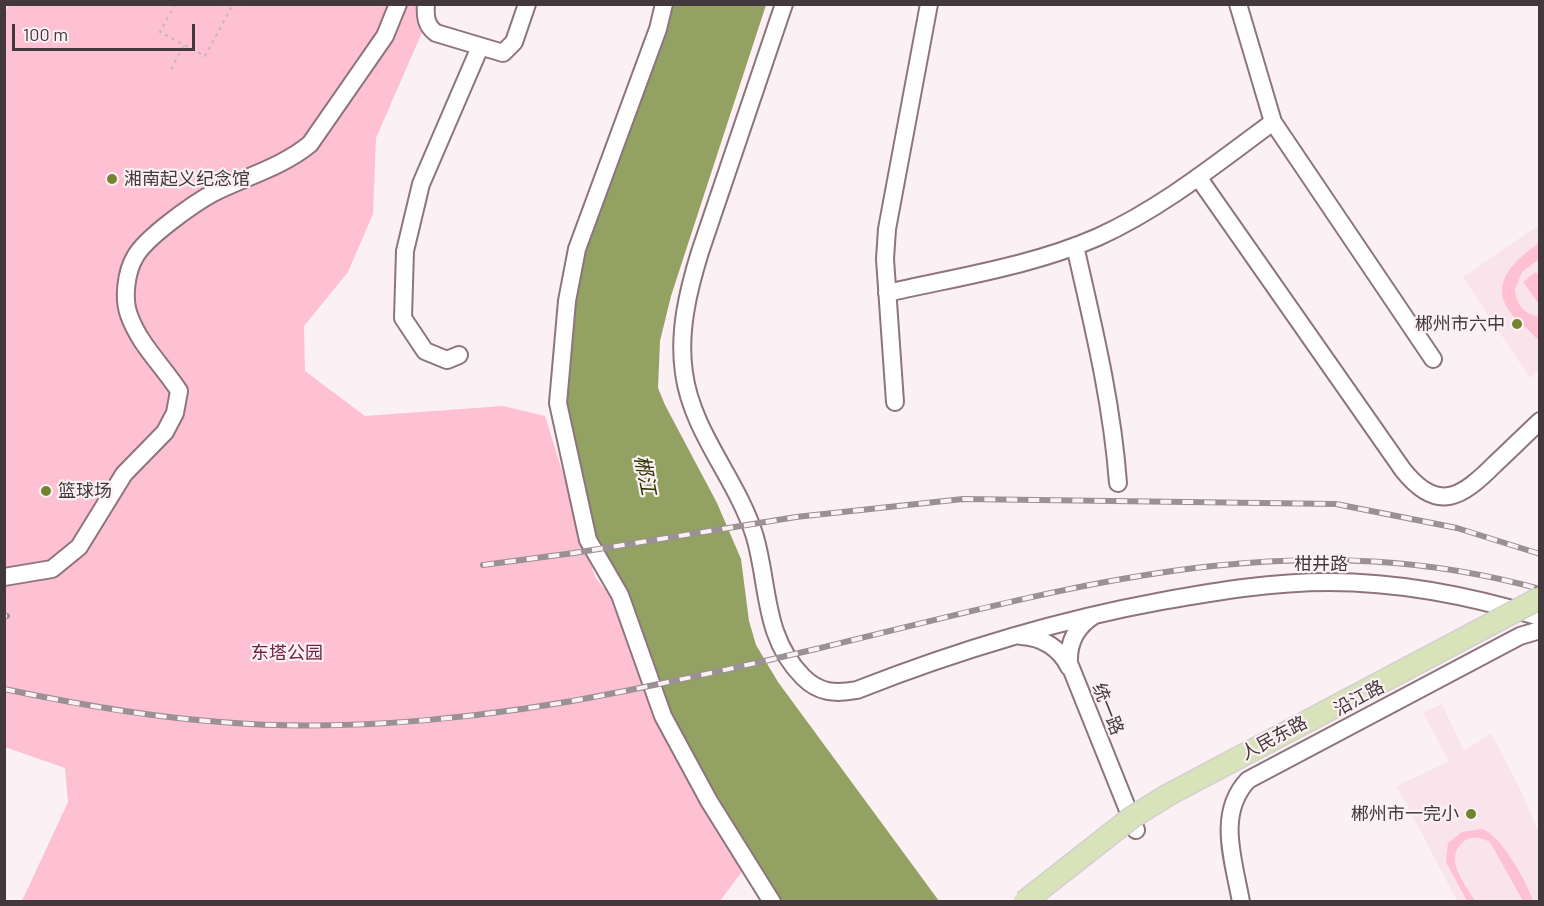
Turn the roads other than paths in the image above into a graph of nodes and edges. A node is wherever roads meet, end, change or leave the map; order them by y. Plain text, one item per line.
1 (398, 4) edge
2 (426, 4) edge
3 (527, 4) edge
4 (664, 4) edge
5 (784, 4) edge
6 (946, 4) edge
7 (1238, 4) edge
8 (929, 9) edge
9 (480, 47) junction
10 (1273, 122) junction
11 (1198, 177) junction
12 (1075, 246) junction
13 (887, 293) junction
14 (459, 355) dead end
15 (1433, 359) dead end
16 (895, 402) dead end
17 (1539, 421) edge
18 (1118, 483) dead end
19 (4, 577) edge
20 (1539, 598) edge
21 (1487, 602) junction
22 (1102, 612) junction
23 (1539, 615) edge
24 (1539, 630) edge
25 (1521, 636) junction
26 (1007, 638) junction
27 (1071, 671) junction
28 (1131, 817) junction
29 (772, 902) edge
30 (1024, 902) edge
31 (1045, 902) edge
32 (1241, 902) edge

1 - 19 street
2 - 9 street
3 - 9 street
4 - 29 street
5 - 26 street, 柑井路
6 - 8 street
7 - 10 street
8 - 13 street
9 - 14 street
10 - 11 street
10 - 15 street
11 - 12 street
11 - 17 street
12 - 13 street
12 - 18 street
13 - 16 street
20 - 28 main road, 人民东路, bridge
21 - 22 street, 柑井路
21 - 23 street, 柑井路
21 - 25 street
22 - 26 street, 柑井路
22 - 27 street, 统一路
23 - 28 main road, 人民东路
24 - 25 street, 沿江路
25 - 32 street, 沿江路
26 - 27 street
27 - 28 street, 统一路
28 - 30 main road, 人民东路, bridge
28 - 31 main road, 人民东路

